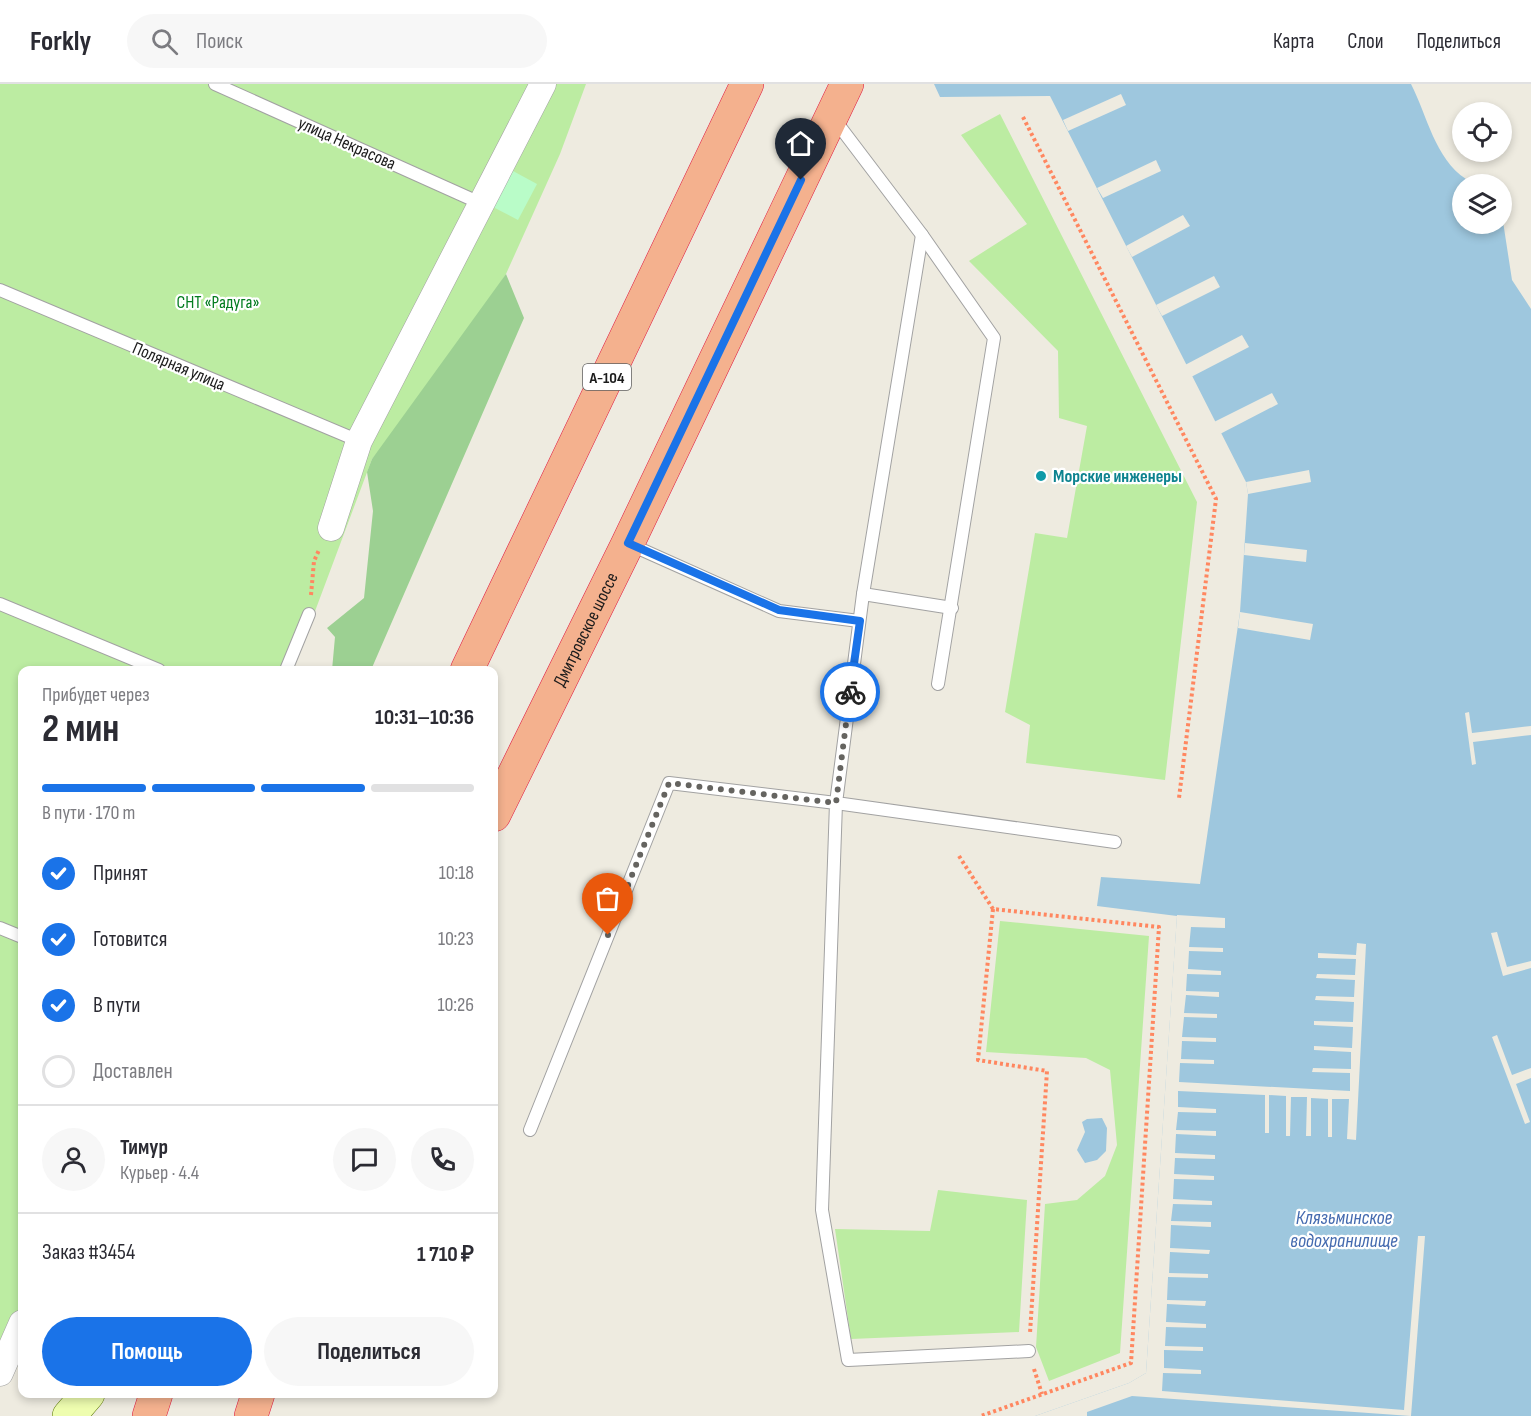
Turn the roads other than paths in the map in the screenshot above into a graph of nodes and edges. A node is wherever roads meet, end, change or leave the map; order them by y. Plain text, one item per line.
1 (215, 84) edge
2 (543, 84) edge
3 (747, 84) edge
4 (847, 84) edge
5 (832, 116) junction
6 (480, 203) junction
7 (922, 235) junction
8 (0, 290) edge
9 (359, 441) junction
10 (331, 528) road end
11 (628, 543) junction
12 (863, 594) junction
13 (0, 604) edge
14 (952, 608) junction
15 (309, 614) road end
16 (860, 621) junction
17 (149, 666) edge
18 (288, 666) edge
19 (469, 666) edge
20 (938, 684) dead end
21 (836, 803) junction
22 (498, 807) edge
23 (1115, 842) dead end
24 (0, 927) edge
25 (18, 935) edge
26 (530, 1130) dead end
27 (14, 1329) edge
28 (1029, 1351) road end
29 (0, 1373) edge
30 (85, 1398) edge
31 (155, 1398) edge
32 (257, 1398) edge
33 (69, 1416) edge
34 (149, 1416) edge
35 (250, 1416) edge

1 - 6 lane, улица Некрасова
2 - 6 street
3 - 19 highway, А-104
4 - 5 highway, Дмитровское шоссе
5 - 7 lane
5 - 11 highway, Дмитровское шоссе
6 - 9 street
7 - 12 lane
7 - 14 lane
8 - 9 lane, Полярная улица
9 - 10 street
11 - 16 lane
11 - 22 highway, Дмитровское шоссе
12 - 14 lane
12 - 16 lane
13 - 17 lane
14 - 20 lane
15 - 18 lane
16 - 21 lane
21 - 23 lane
21 - 26 lane
21 - 28 lane
24 - 25 lane
27 - 29 street
30 - 33 main road
31 - 34 highway
32 - 35 highway

